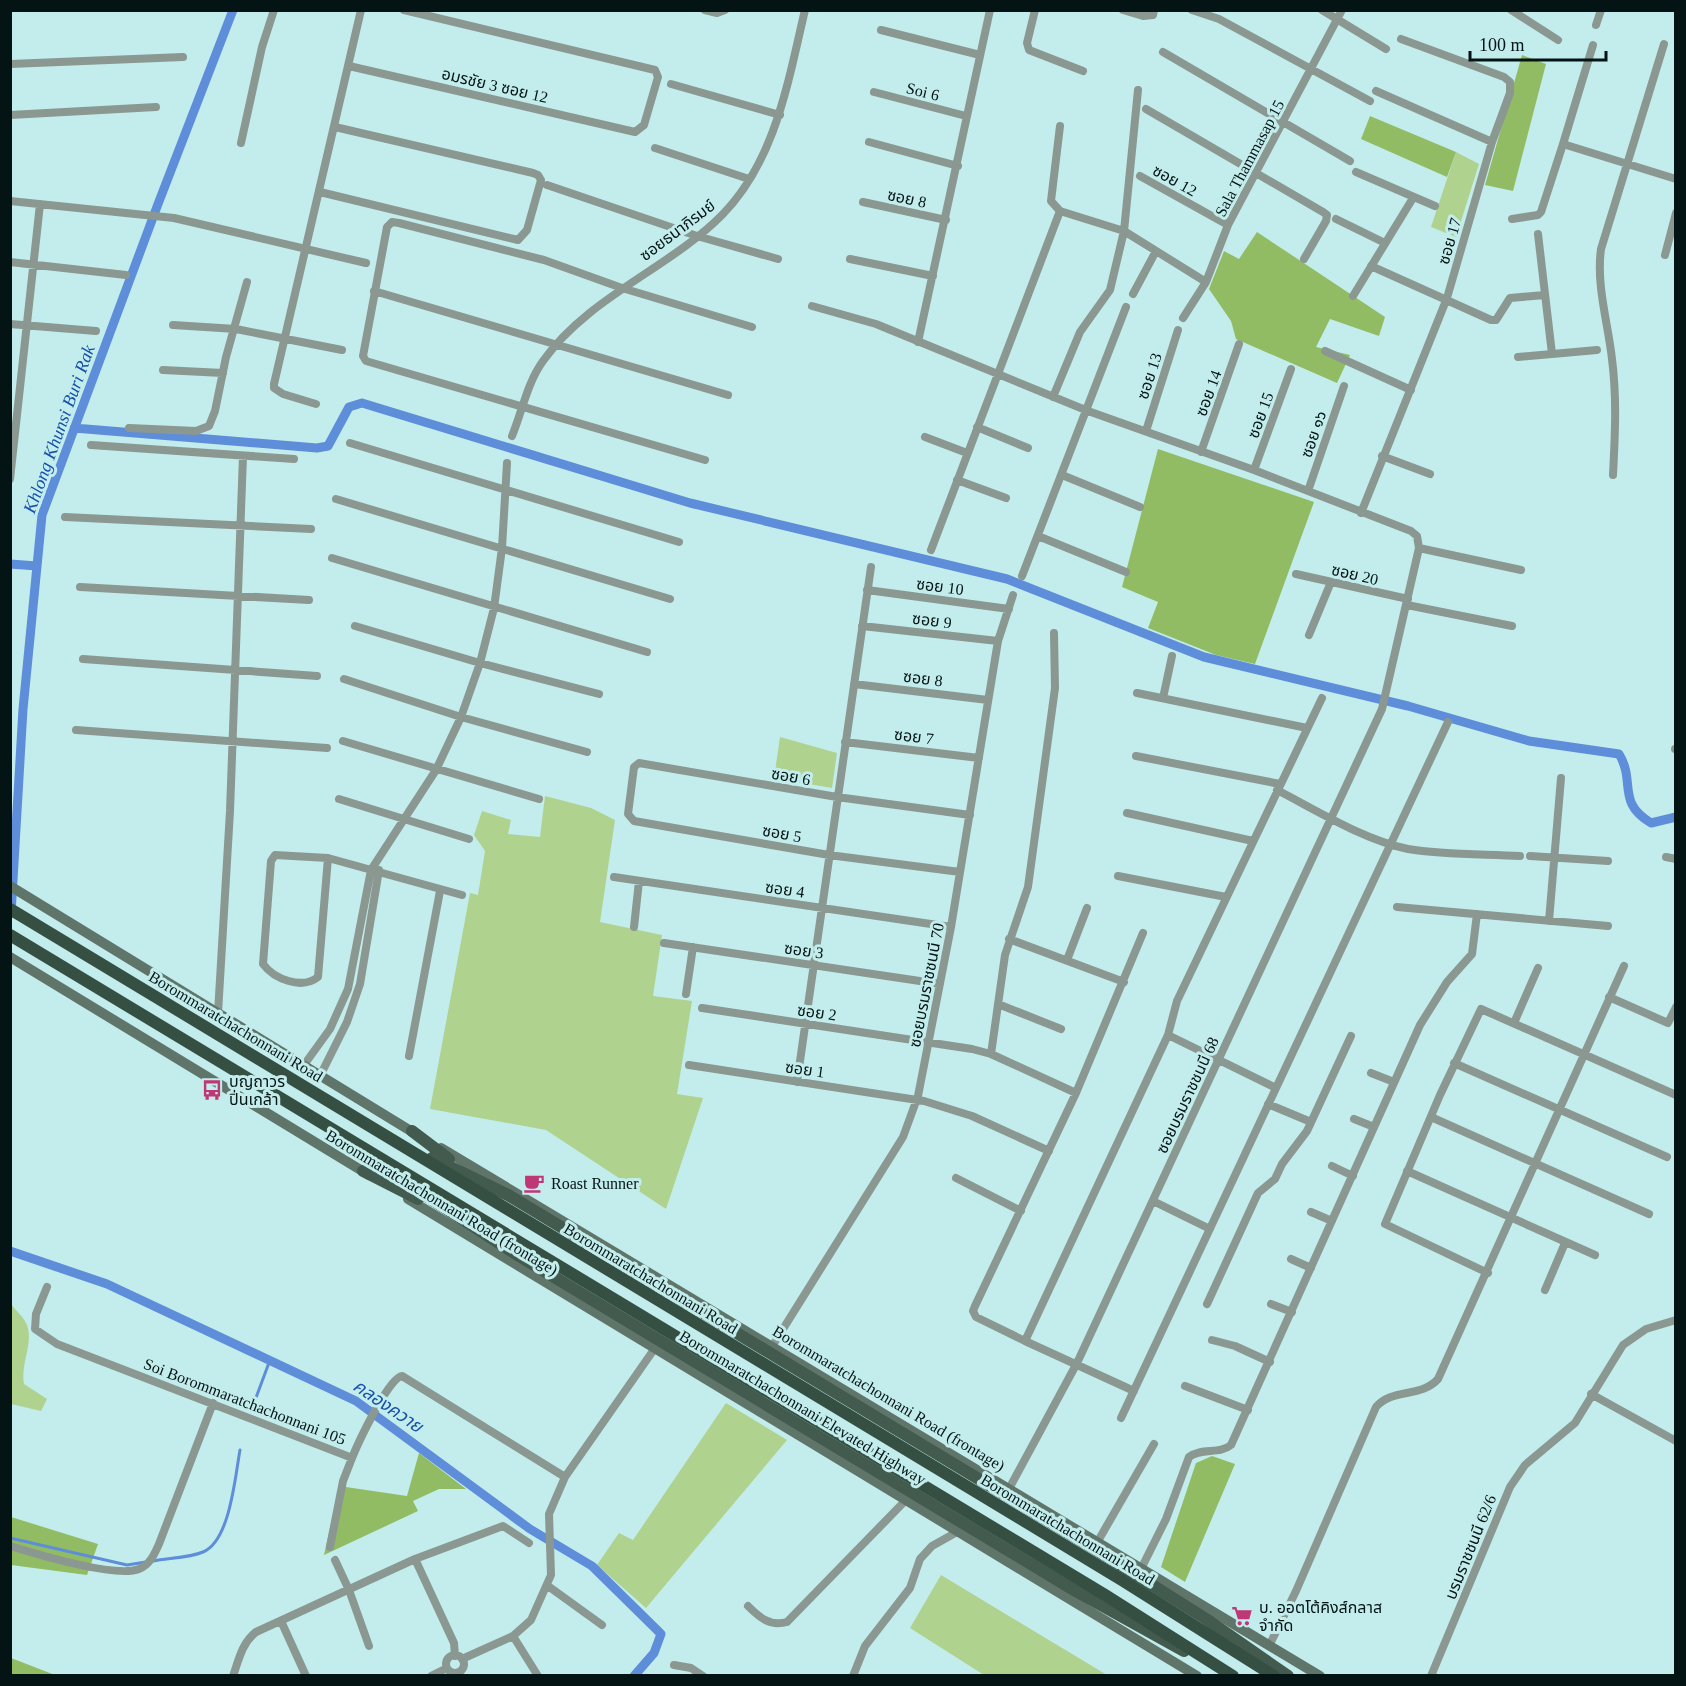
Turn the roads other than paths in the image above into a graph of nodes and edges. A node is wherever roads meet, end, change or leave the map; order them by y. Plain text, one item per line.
1 (361, 10) edge
2 (404, 10) edge
3 (705, 10) edge
4 (805, 10) edge
5 (990, 10) edge
6 (1035, 10) edge
7 (1123, 10) edge
8 (1154, 10) edge
9 (1192, 10) edge
10 (1322, 10) edge
11 (1342, 10) edge
12 (1511, 10) edge
13 (1601, 10) edge
14 (271, 11) edge
15 (721, 12) edge
16 (1337, 19) junction
17 (1596, 25) dead end
18 (881, 30) dead end
19 (1401, 39) dead end
20 (1558, 40) dead end
21 (1664, 44) dead end
22 (1593, 45) dead end
23 (1386, 49) dead end
24 (1163, 52) dead end
25 (980, 55) junction
26 (183, 57) dead end
27 (10, 64) edge
28 (349, 66) junction
29 (1311, 69) junction
30 (1083, 71) dead end
31 (671, 84) dead end
32 (1138, 90) dead end
33 (1376, 91) dead end
34 (874, 92) dead end
35 (1370, 101) dead end
36 (156, 106) dead end
37 (1146, 109) dead end
38 (10, 115) edge
39 (780, 115) junction
40 (966, 116) junction
41 (1284, 122) junction
42 (1060, 126) dead end
43 (334, 127) junction
44 (869, 142) dead end
45 (1492, 142) junction
46 (241, 143) dead end
47 (1563, 144) junction
48 (655, 148) dead end
49 (1350, 161) dead end
50 (1626, 165) junction
51 (958, 166) junction
52 (1356, 172) dead end
53 (1257, 173) junction
54 (1140, 176) dead end
55 (749, 179) junction
56 (1676, 179) edge
57 (547, 185) dead end
58 (320, 192) junction
59 (1413, 198) junction
60 (10, 201) edge
61 (863, 202) dead end
62 (40, 204) junction
63 (1435, 206) dead end
64 (1060, 211) junction
65 (1336, 219) dead end
66 (1512, 219) dead end
67 (1675, 219) edge
68 (946, 220) junction
69 (1228, 225) junction
70 (1124, 231) junction
71 (1538, 234) dead end
72 (697, 236) junction
73 (1385, 243) junction
74 (306, 250) junction
75 (1156, 251) junction
76 (1665, 255) dead end
77 (778, 259) dead end
78 (850, 259) dead end
79 (1304, 259) dead end
80 (10, 262) edge
81 (366, 263) dead end
82 (34, 265) junction
83 (1371, 266) junction
84 (126, 275) dead end
85 (933, 276) junction
86 (247, 282) dead end
87 (1206, 282) junction
88 (622, 288) junction
89 (374, 291) junction
90 (1133, 294) dead end
91 (1545, 295) junction
92 (1353, 296) dead end
93 (1447, 298) junction
94 (813, 306) dead end
95 (1126, 307) dead end
96 (1183, 318) dead end
97 (10, 324) edge
98 (173, 325) dead end
99 (26, 326) junction
100 (752, 327) dead end
101 (236, 329) junction
102 (1178, 330) dead end
103 (96, 332) dead end
104 (285, 340) junction
105 (918, 342) junction
106 (556, 344) junction
107 (1239, 344) dead end
108 (342, 350) dead end
109 (1597, 350) dead end
110 (1325, 351) dead end
111 (1552, 354) junction
112 (1518, 357) dead end
113 (1291, 369) dead end
114 (163, 370) dead end
115 (223, 373) junction
116 (999, 375) junction
117 (1344, 386) dead end
118 (10, 387) edge
119 (20, 388) junction
120 (1411, 390) junction
121 (728, 394) dead end
122 (1053, 397) junction
123 (316, 404) dead end
124 (523, 409) junction
125 (1088, 411) junction
126 (977, 427) junction
127 (129, 428) dead end
128 (1146, 431) junction
129 (512, 436) dead end
130 (925, 437) dead end
131 (350, 443) dead end
132 (91, 445) dead end
133 (1028, 448) dead end
134 (1201, 452) junction
135 (966, 453) junction
136 (12, 455) edge
137 (243, 456) junction
138 (1382, 456) junction
139 (294, 459) dead end
140 (705, 460) dead end
141 (507, 463) dead end
142 (1254, 470) junction
143 (1431, 474) dead end
144 (1062, 475) junction
145 (1613, 475) dead end
146 (10, 479) edge
147 (957, 480) junction
148 (503, 491) junction
149 (1308, 491) junction
150 (1006, 498) dead end
151 (336, 499) dead end
152 (1140, 507) dead end
153 (1361, 513) junction
154 (65, 516) dead end
155 (238, 526) junction
156 (311, 529) dead end
157 (1038, 536) junction
158 (679, 542) dead end
159 (1419, 548) junction
160 (502, 549) junction
161 (931, 550) dead end
162 (332, 558) dead end
163 (871, 567) dead end
164 (1521, 570) dead end
165 (1126, 572) dead end
166 (1296, 574) dead end
167 (1022, 576) dead end
168 (1331, 582) junction
169 (80, 588) dead end
170 (867, 590) junction
171 (1014, 594) dead end
172 (237, 596) junction
173 (670, 598) dead end
174 (309, 600) dead end
175 (1408, 602) junction
176 (494, 608) junction
177 (1009, 609) junction
178 (355, 626) dead end
179 (862, 626) junction
180 (1512, 626) dead end
181 (1054, 633) dead end
182 (1309, 635) dead end
183 (998, 641) junction
184 (647, 652) dead end
185 (1173, 656) dead end
186 (83, 659) dead end
187 (480, 663) junction
188 (235, 670) junction
189 (317, 676) dead end
190 (344, 679) dead end
191 (854, 684) junction
192 (1137, 693) dead end
193 (599, 694) dead end
194 (1163, 698) junction
195 (1322, 698) dead end
196 (988, 700) junction
197 (461, 717) junction
198 (1448, 722) dead end
199 (1307, 728) junction
200 (76, 730) dead end
201 (233, 741) junction
202 (343, 741) dead end
203 (845, 742) junction
204 (327, 748) dead end
205 (587, 752) dead end
206 (1136, 756) dead end
207 (979, 758) junction
208 (436, 770) junction
209 (1561, 778) dead end
210 (1278, 787) junction
211 (631, 791) joint
212 (837, 798) junction
213 (339, 799) dead end
214 (539, 799) dead end
215 (1127, 813) dead end
216 (970, 815) junction
217 (1331, 818) junction
218 (402, 819) junction
219 (469, 838) dead end
220 (1253, 841) junction
221 (1392, 844) junction
222 (829, 855) junction
223 (1520, 856) dead end
224 (1530, 856) dead end
225 (1666, 857) dead end
226 (328, 858) junction
227 (1554, 858) junction
228 (1676, 859) edge
229 (1608, 861) dead end
230 (375, 872) junction
231 (960, 872) junction
232 (1118, 876) dead end
233 (614, 877) dead end
234 (639, 881) junction
235 (10, 886) edge
236 (440, 891) junction
237 (462, 896) dead end
238 (1226, 897) junction
239 (1397, 907) dead end
240 (821, 908) junction
241 (1087, 908) dead end
242 (14, 911) edge
243 (1477, 914) junction
244 (1550, 921) junction
245 (1608, 926) dead end
246 (634, 927) dead end
247 (951, 927) junction
248 (1143, 933) dead end
249 (14, 937) edge
250 (1009, 939) junction
251 (664, 943) dead end
252 (693, 947) junction
253 (14, 959) edge
254 (1067, 960) junction
255 (813, 965) junction
256 (1624, 966) dead end
257 (1538, 968) dead end
258 (1124, 982) junction
259 (940, 984) junction
260 (686, 994) dead end
261 (1609, 997) junction
262 (998, 1004) junction
263 (1676, 1006) edge
264 (702, 1008) dead end
265 (218, 1013) junction
266 (1514, 1023) junction
267 (805, 1024) junction
268 (1672, 1025) edge
269 (1061, 1029) dead end
270 (1168, 1035) junction
271 (1351, 1036) dead end
272 (324, 1039) junction
273 (929, 1042) junction
274 (336, 1047) junction
275 (992, 1054) junction
276 (1584, 1054) junction
277 (409, 1056) dead end
278 (1219, 1059) junction
279 (1454, 1063) junction
280 (304, 1065) junction
281 (689, 1065) dead end
282 (1371, 1073) dead end
283 (320, 1076) junction
284 (797, 1082) junction
285 (1394, 1082) junction
286 (1276, 1088) junction
287 (1076, 1093) junction
288 (1676, 1095) edge
289 (917, 1100) junction
290 (1268, 1104) junction
291 (1559, 1108) junction
292 (1431, 1117) junction
293 (1354, 1119) dead end
294 (1311, 1122) junction
295 (1374, 1127) junction
296 (412, 1131) junction
297 (385, 1136) junction
298 (1049, 1151) junction
299 (369, 1153) junction
300 (1667, 1157) dead end
301 (1534, 1163) junction
302 (1332, 1166) dead end
303 (363, 1171) junction
304 (1407, 1171) junction
305 (1353, 1176) junction
306 (956, 1178) dead end
307 (507, 1195) junction
308 (1153, 1201) junction
309 (1021, 1211) junction
310 (1311, 1212) dead end
311 (1649, 1214) dead end
312 (1510, 1218) junction
313 (1332, 1221) junction
314 (469, 1226) junction
315 (1210, 1229) junction
316 (1565, 1243) junction
317 (1595, 1255) dead end
318 (1291, 1259) dead end
319 (1311, 1268) junction
320 (1488, 1273) junction
321 (47, 1287) dead end
322 (1545, 1290) dead end
323 (1207, 1304) dead end
324 (1271, 1304) dead end
325 (1292, 1312) junction
326 (1676, 1320) edge
327 (1212, 1340) dead end
328 (1025, 1341) junction
329 (773, 1345) junction
330 (655, 1348) junction
331 (1270, 1362) junction
332 (1077, 1363) junction
333 (1185, 1386) dead end
334 (1134, 1391) junction
335 (1591, 1394) junction
336 (213, 1403) junction
337 (1248, 1410) junction
338 (1121, 1418) dead end
339 (1676, 1441) edge
340 (1155, 1444) dead end
341 (352, 1458) junction
342 (565, 1476) junction
343 (1010, 1487) junction
344 (905, 1501) junction
345 (957, 1532) junction
346 (1098, 1541) junction
347 (529, 1543) dead end
348 (10, 1545) edge
349 (330, 1547) dead end
350 (415, 1559) junction
351 (335, 1560) dead end
352 (1142, 1568) junction
353 (548, 1586) junction
354 (349, 1590) junction
355 (748, 1606) dead end
356 (281, 1621) junction
357 (602, 1625) dead end
358 (513, 1636) junction
359 (1270, 1644) junction
360 (369, 1646) dead end
361 (459, 1658) junction
362 (674, 1665) dead end
363 (447, 1668) junction
364 (459, 1674) edge
365 (233, 1676) edge
366 (306, 1676) edge
367 (431, 1676) edge
368 (538, 1676) edge
369 (702, 1676) edge
370 (853, 1676) edge
371 (1197, 1676) edge
372 (1232, 1676) edge
373 (1274, 1676) edge
374 (1288, 1676) edge
375 (1320, 1676) edge
376 (1431, 1676) edge

1 - 28 street
2 - 28 street, อมรชัย 3 ซอย 12
3 - 15 street
4 - 39 street, ซอยธนาภิรมย์
5 - 25 street
6 - 30 street
7 - 8 street
9 - 29 street
10 - 16 street
11 - 16 street, Sala Thammasap 15
12 - 20 street
13 - 17 street
14 - 46 street
16 - 23 street
16 - 29 street, Sala Thammasap 15
18 - 25 street
19 - 45 street, ซอย 17
21 - 50 street
22 - 47 street
24 - 41 street
25 - 40 street
26 - 27 street
28 - 43 street
29 - 35 street
29 - 41 street, Sala Thammasap 15
31 - 39 street
32 - 70 street
33 - 45 street
34 - 40 street, Soi 6
36 - 38 street
37 - 53 street
39 - 55 street, ซอยธนาภิรมย์
40 - 51 street
41 - 49 street
41 - 53 street, Sala Thammasap 15
42 - 64 street
43 - 58 street
43 - 58 street
44 - 51 street
45 - 93 street, ซอย 17
47 - 50 street
47 - 66 street
48 - 55 street
50 - 56 street
50 - 145 street
51 - 68 street
52 - 59 street
53 - 69 street, Sala Thammasap 15
53 - 79 street
54 - 69 street, ซอย 12
55 - 72 street, ซอยธนาภิรมย์
57 - 72 street
58 - 74 street
59 - 63 street
59 - 73 street
60 - 62 street
61 - 68 street, ซอย 8
62 - 74 street
62 - 82 street
64 - 70 street
64 - 116 street
65 - 73 street
67 - 76 street
68 - 85 street
69 - 87 street, Sala Thammasap 15
70 - 75 street
70 - 122 street
71 - 91 street
72 - 77 street
72 - 88 street, ซอยธนาภิรมย์
73 - 83 street
74 - 81 street
74 - 104 street
75 - 87 street
75 - 90 street
78 - 85 street
80 - 82 street
82 - 84 street
82 - 99 street
83 - 92 street
83 - 93 street
85 - 105 street
86 - 101 street
87 - 96 street, Sala Thammasap 15
88 - 89 street
88 - 100 street
88 - 106 street, ซอยธนาภิรมย์
89 - 106 street
89 - 124 street
91 - 93 street
91 - 111 street
93 - 120 street, ซอย 17
94 - 105 street
95 - 125 street
97 - 99 street
98 - 101 street
99 - 103 street
99 - 119 street
101 - 104 street
101 - 115 street
102 - 128 street, ซอย 13
104 - 108 street
104 - 123 street
105 - 116 street
106 - 121 street
106 - 124 street, ซอยธนาภิรมย์
107 - 134 street, ซอย 14
109 - 111 street
110 - 120 street
111 - 112 street
113 - 142 street, ซอย 15
114 - 115 street
115 - 127 street
116 - 122 street
116 - 126 street
117 - 149 street, ซอย ๑๖
118 - 119 street
119 - 136 street
120 - 138 street, ซอย 17
122 - 125 street
124 - 129 street, ซอยธนาภิรมย์
124 - 140 street
125 - 128 street
125 - 144 street
126 - 133 street
126 - 135 street
128 - 134 street
130 - 135 street
131 - 148 street
132 - 137 street
134 - 142 street
135 - 147 street
136 - 146 street
137 - 139 street
137 - 155 street
138 - 143 street
138 - 153 street, ซอย 17
141 - 148 street
142 - 149 street
144 - 152 street
144 - 157 street
147 - 150 street
147 - 161 street
148 - 158 street
148 - 160 street
149 - 153 street
151 - 160 street
153 - 159 street
154 - 155 street
155 - 156 street
155 - 172 street
157 - 165 street
157 - 167 street
159 - 164 street
159 - 175 street, ซอยบรมราชชนนี 68
160 - 173 street
160 - 176 street
162 - 176 street
163 - 170 street
166 - 168 street, ซอย 20
168 - 175 street, ซอย 20
168 - 182 street
169 - 172 street
170 - 177 street, ซอย 10
170 - 179 street
171 - 177 street, ซอยบรมราชชนนี 70
172 - 174 street
172 - 188 street
175 - 180 street, ซอย 20
175 - 217 street, ซอยบรมราชชนนี 68
176 - 184 street
176 - 187 street
177 - 183 street, ซอยบรมราชชนนี 70
178 - 187 street
179 - 183 street, ซอย 9
179 - 191 street
181 - 250 street
183 - 196 street, ซอยบรมราชชนนี 70
185 - 194 street
186 - 188 street
187 - 193 street
187 - 197 street
188 - 189 street
188 - 201 street
190 - 197 street
191 - 196 street, ซอย 8
191 - 203 street
192 - 194 street
194 - 199 street
195 - 199 street
196 - 207 street, ซอยบรมราชชนนี 70
197 - 205 street
197 - 208 street
198 - 221 street
199 - 210 street
200 - 201 street
201 - 204 street
201 - 265 street
202 - 208 street
203 - 207 street, ซอย 7
203 - 212 street
206 - 210 street
207 - 216 street, ซอยบรมราชชนนี 70
208 - 214 street
208 - 218 street
209 - 227 street
210 - 217 street
210 - 220 street
211 - 212 street, ซอย 6
211 - 222 street, ซอย 5
212 - 216 street, ซอย 6
212 - 222 street
213 - 218 street
215 - 220 street
216 - 231 street, ซอยบรมราชชนนี 70
217 - 221 street
217 - 278 street, ซอยบรมราชชนนี 68
218 - 219 street
218 - 230 street
220 - 238 street
221 - 223 street
221 - 286 street
222 - 231 street, ซอย 5
222 - 240 street
224 - 227 street
225 - 228 street
226 - 226 street
226 - 230 street
227 - 229 street
227 - 244 street
230 - 236 street
230 - 272 street
230 - 274 street
231 - 247 street, ซอยบรมราชชนนี 70
232 - 238 street
233 - 234 street, ซอย 4
234 - 240 street, ซอย 4
234 - 246 street
235 - 265 main road, Borommaratchachonnani Road (frontage)
236 - 237 street
236 - 277 street
238 - 270 street
239 - 243 street
240 - 247 street, ซอย 4
240 - 255 street
241 - 254 street
242 - 297 highway, Borommaratchachonnani Road
243 - 244 street
243 - 285 street
244 - 245 street
247 - 259 street, ซอยบรมราชชนนี 70
248 - 258 street
249 - 299 highway
250 - 254 street
250 - 262 street
251 - 252 street, ซอย 3
252 - 255 street, ซอย 3
252 - 260 street
253 - 303 main road, Borommaratchachonnani Road (frontage)
254 - 258 street
255 - 259 street, ซอย 3
255 - 267 street
256 - 261 street
257 - 266 street
258 - 287 street
259 - 273 street, ซอยบรมราชชนนี 70
261 - 268 street
261 - 276 street
262 - 269 street
262 - 275 street
263 - 268 street
264 - 267 street, ซอย 2
265 - 280 main road, Borommaratchachonnani Road (frontage)
266 - 276 street
266 - 279 street
267 - 273 street, ซอย 2
267 - 284 street
270 - 278 street
270 - 328 street
271 - 294 street
272 - 274 street
272 - 280 street
273 - 275 street, ซอย 2
273 - 289 street, ซอยบรมราชชนนี 70
274 - 283 street
275 - 287 street, ซอย 2
276 - 288 street
276 - 291 street
278 - 286 street
278 - 308 street, ซอยบรมราชชนนี 68
279 - 291 street
279 - 292 street
280 - 283 main road, Borommaratchachonnani Road (frontage)
281 - 284 street, ซอย 1
282 - 285 street
283 - 296 main road, Borommaratchachonnani Road (frontage)
284 - 289 street, ซอย 1
285 - 295 street
286 - 290 street
287 - 298 street
289 - 298 street, ซอย 1
289 - 329 street, ซอยบรมราชชนนี 70
290 - 294 street
290 - 315 street
291 - 300 street
291 - 301 street
292 - 301 street
292 - 304 street
293 - 295 street
294 - 323 street
295 - 305 street
296 - 307 main road
296 - 329 main road, Borommaratchachonnani Road (frontage)
297 - 307 main road, Borommaratchachonnani Elevated Highway
297 - 373 highway, Borommaratchachonnani Road
298 - 309 street
299 - 314 main road, Borommaratchachonnani Elevated Highway
299 - 372 highway
301 - 311 street
301 - 312 street
302 - 305 street
303 - 314 main road
303 - 330 main road, Borommaratchachonnani Road (frontage)
304 - 312 street
304 - 320 street
305 - 313 street
306 - 309 street
307 - 374 main road, Borommaratchachonnani Elevated Highway
308 - 315 street
308 - 332 street, ซอยบรมราชชนนี 68
309 - 328 street
310 - 313 street
312 - 316 street
312 - 320 street
313 - 319 street
314 - 372 main road, Borommaratchachonnani Elevated Highway
315 - 334 street
316 - 317 street
316 - 322 street
318 - 319 street
319 - 325 street
320 - 359 street
321 - 336 street, Soi Borommaratchachonnani 105
324 - 325 street
325 - 331 street
326 - 335 street, บรมราชชนนี 62/6
327 - 331 street
328 - 332 street
329 - 343 main road, Borommaratchachonnani Road (frontage)
330 - 342 street
330 - 344 main road, Borommaratchachonnani Road (frontage)
331 - 337 street
332 - 334 street
332 - 343 street, ซอยบรมราชชนนี 68
333 - 337 street
334 - 338 street
335 - 339 street
335 - 376 street, บรมราชชนนี 62/6
336 - 341 street, Soi Borommaratchachonnani 105
336 - 348 street
337 - 352 street
340 - 346 street
341 - 342 street, Soi Borommaratchachonnani 105
341 - 349 street
342 - 353 street
343 - 346 main road, Borommaratchachonnani Road (frontage)
344 - 345 main road, Borommaratchachonnani Road (frontage)
344 - 355 street
345 - 370 street
345 - 371 main road, Borommaratchachonnani Road (frontage)
346 - 352 main road, Borommaratchachonnani Road (frontage)
347 - 350 street
350 - 354 street
350 - 361 street
351 - 354 street
352 - 359 main road, Borommaratchachonnani Road (frontage)
353 - 357 street
353 - 358 street
354 - 356 street
354 - 360 street
356 - 365 street
356 - 366 street
358 - 361 street
358 - 368 street
359 - 375 main road, Borommaratchachonnani Road (frontage)
361 - 363 street
361 - 364 street
362 - 369 street
363 - 364 street
363 - 367 street

